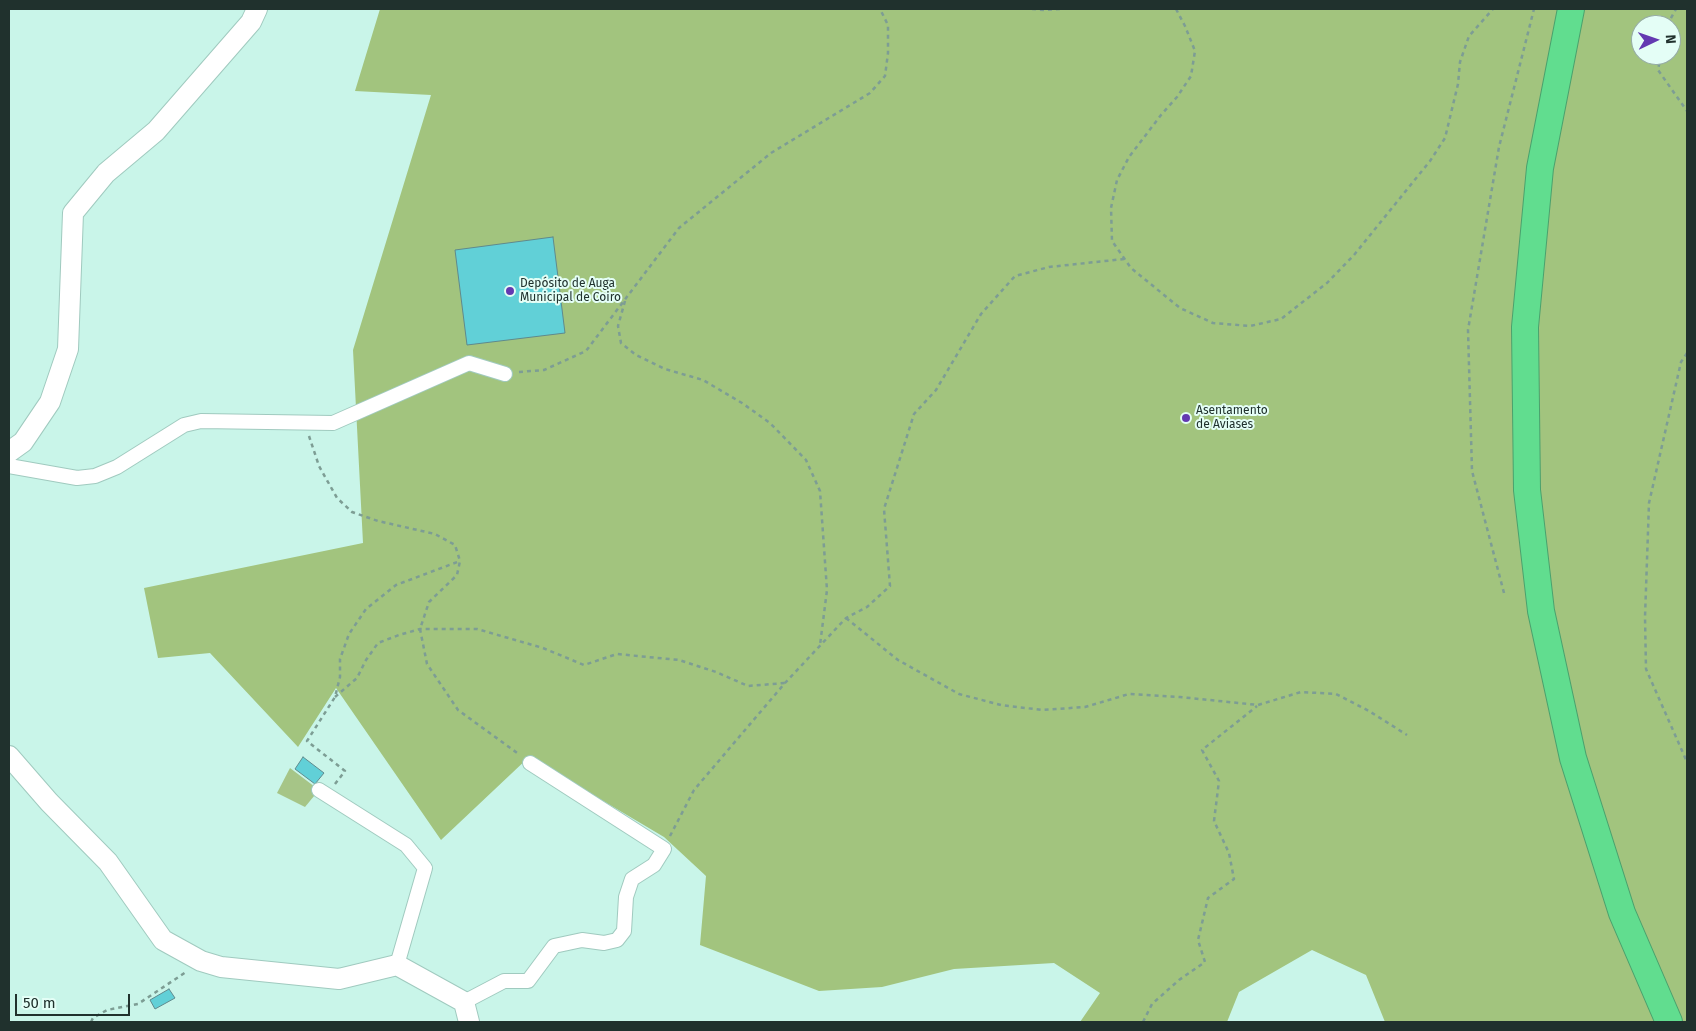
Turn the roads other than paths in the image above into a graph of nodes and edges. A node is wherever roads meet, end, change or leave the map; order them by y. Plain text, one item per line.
1 (257, 9) edge
2 (1571, 9) edge
3 (506, 374) road end
4 (9, 452) edge
5 (9, 466) edge
6 (9, 756) edge
7 (530, 763) road end
8 (323, 792) road end
9 (397, 965) junction
10 (464, 1002) junction
11 (469, 1022) edge
12 (1670, 1022) edge

1 - 4 street
2 - 12 highway
3 - 5 street
6 - 9 street
7 - 10 street
8 - 9 street
9 - 10 street
10 - 11 street

